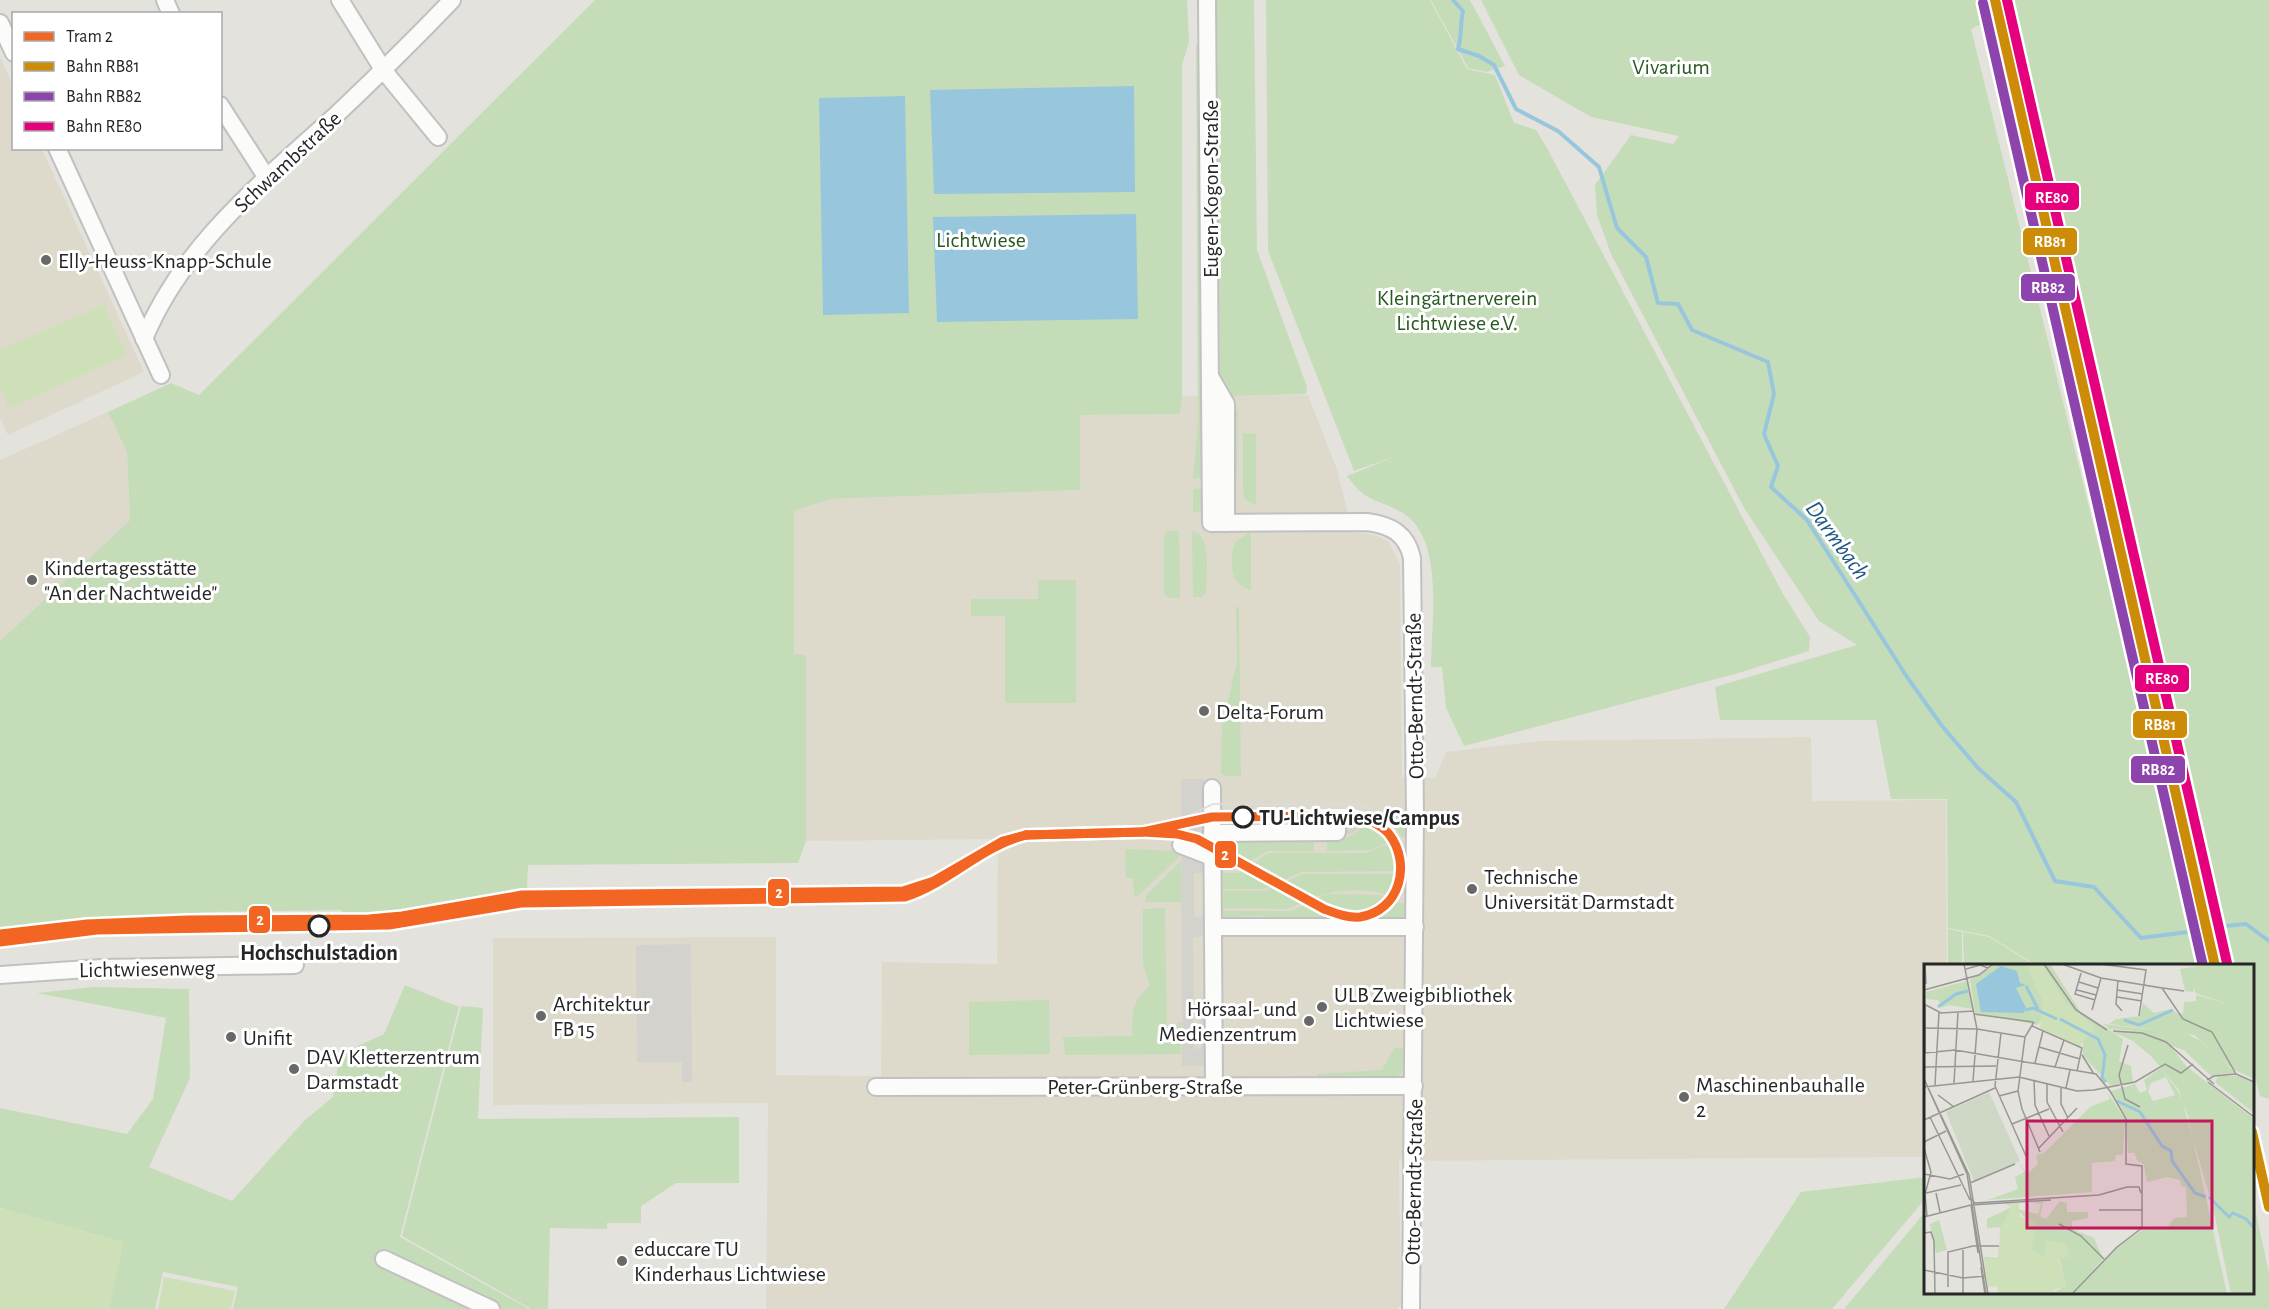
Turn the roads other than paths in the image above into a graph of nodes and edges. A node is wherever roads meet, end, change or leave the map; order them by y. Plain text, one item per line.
1 (340, 0) edge
2 (452, 0) edge
3 (1208, 0) edge
4 (0, 23) edge
5 (12, 49) edge
6 (384, 71) junction
7 (222, 108) edge
8 (438, 137) dead end
9 (58, 150) edge
10 (267, 178) junction
11 (144, 339) junction
12 (161, 375) dead end
13 (1218, 523) joint
14 (1212, 788) dead end
15 (1337, 826) dead end
16 (1212, 833) junction
17 (1181, 845) dead end
18 (1212, 857) junction
19 (1213, 927) junction
20 (1415, 927) junction
21 (295, 965) dead end
22 (0, 975) edge
23 (1214, 1086) junction
24 (1414, 1086) junction
25 (876, 1087) dead end
26 (384, 1259) dead end
27 (1411, 1307) edge
28 (491, 1309) edge

1 - 6 street
2 - 6 street, Schwambstraße
3 - 13 street, Eugen-Kogon-Straße
4 - 5 street
6 - 8 street
6 - 10 street, Schwambstraße
7 - 10 street
9 - 11 street
10 - 11 street, Schwambstraße
11 - 12 street
13 - 20 street, Otto-Berndt-Straße
14 - 16 street
15 - 16 street
16 - 18 street
17 - 18 street
18 - 19 street
19 - 20 street
19 - 23 street
20 - 24 street, Otto-Berndt-Straße
21 - 22 street, Lichtwiesenweg
23 - 24 street, Peter-Grünberg-Straße
23 - 25 street, Peter-Grünberg-Straße
24 - 27 street, Otto-Berndt-Straße
26 - 28 street

